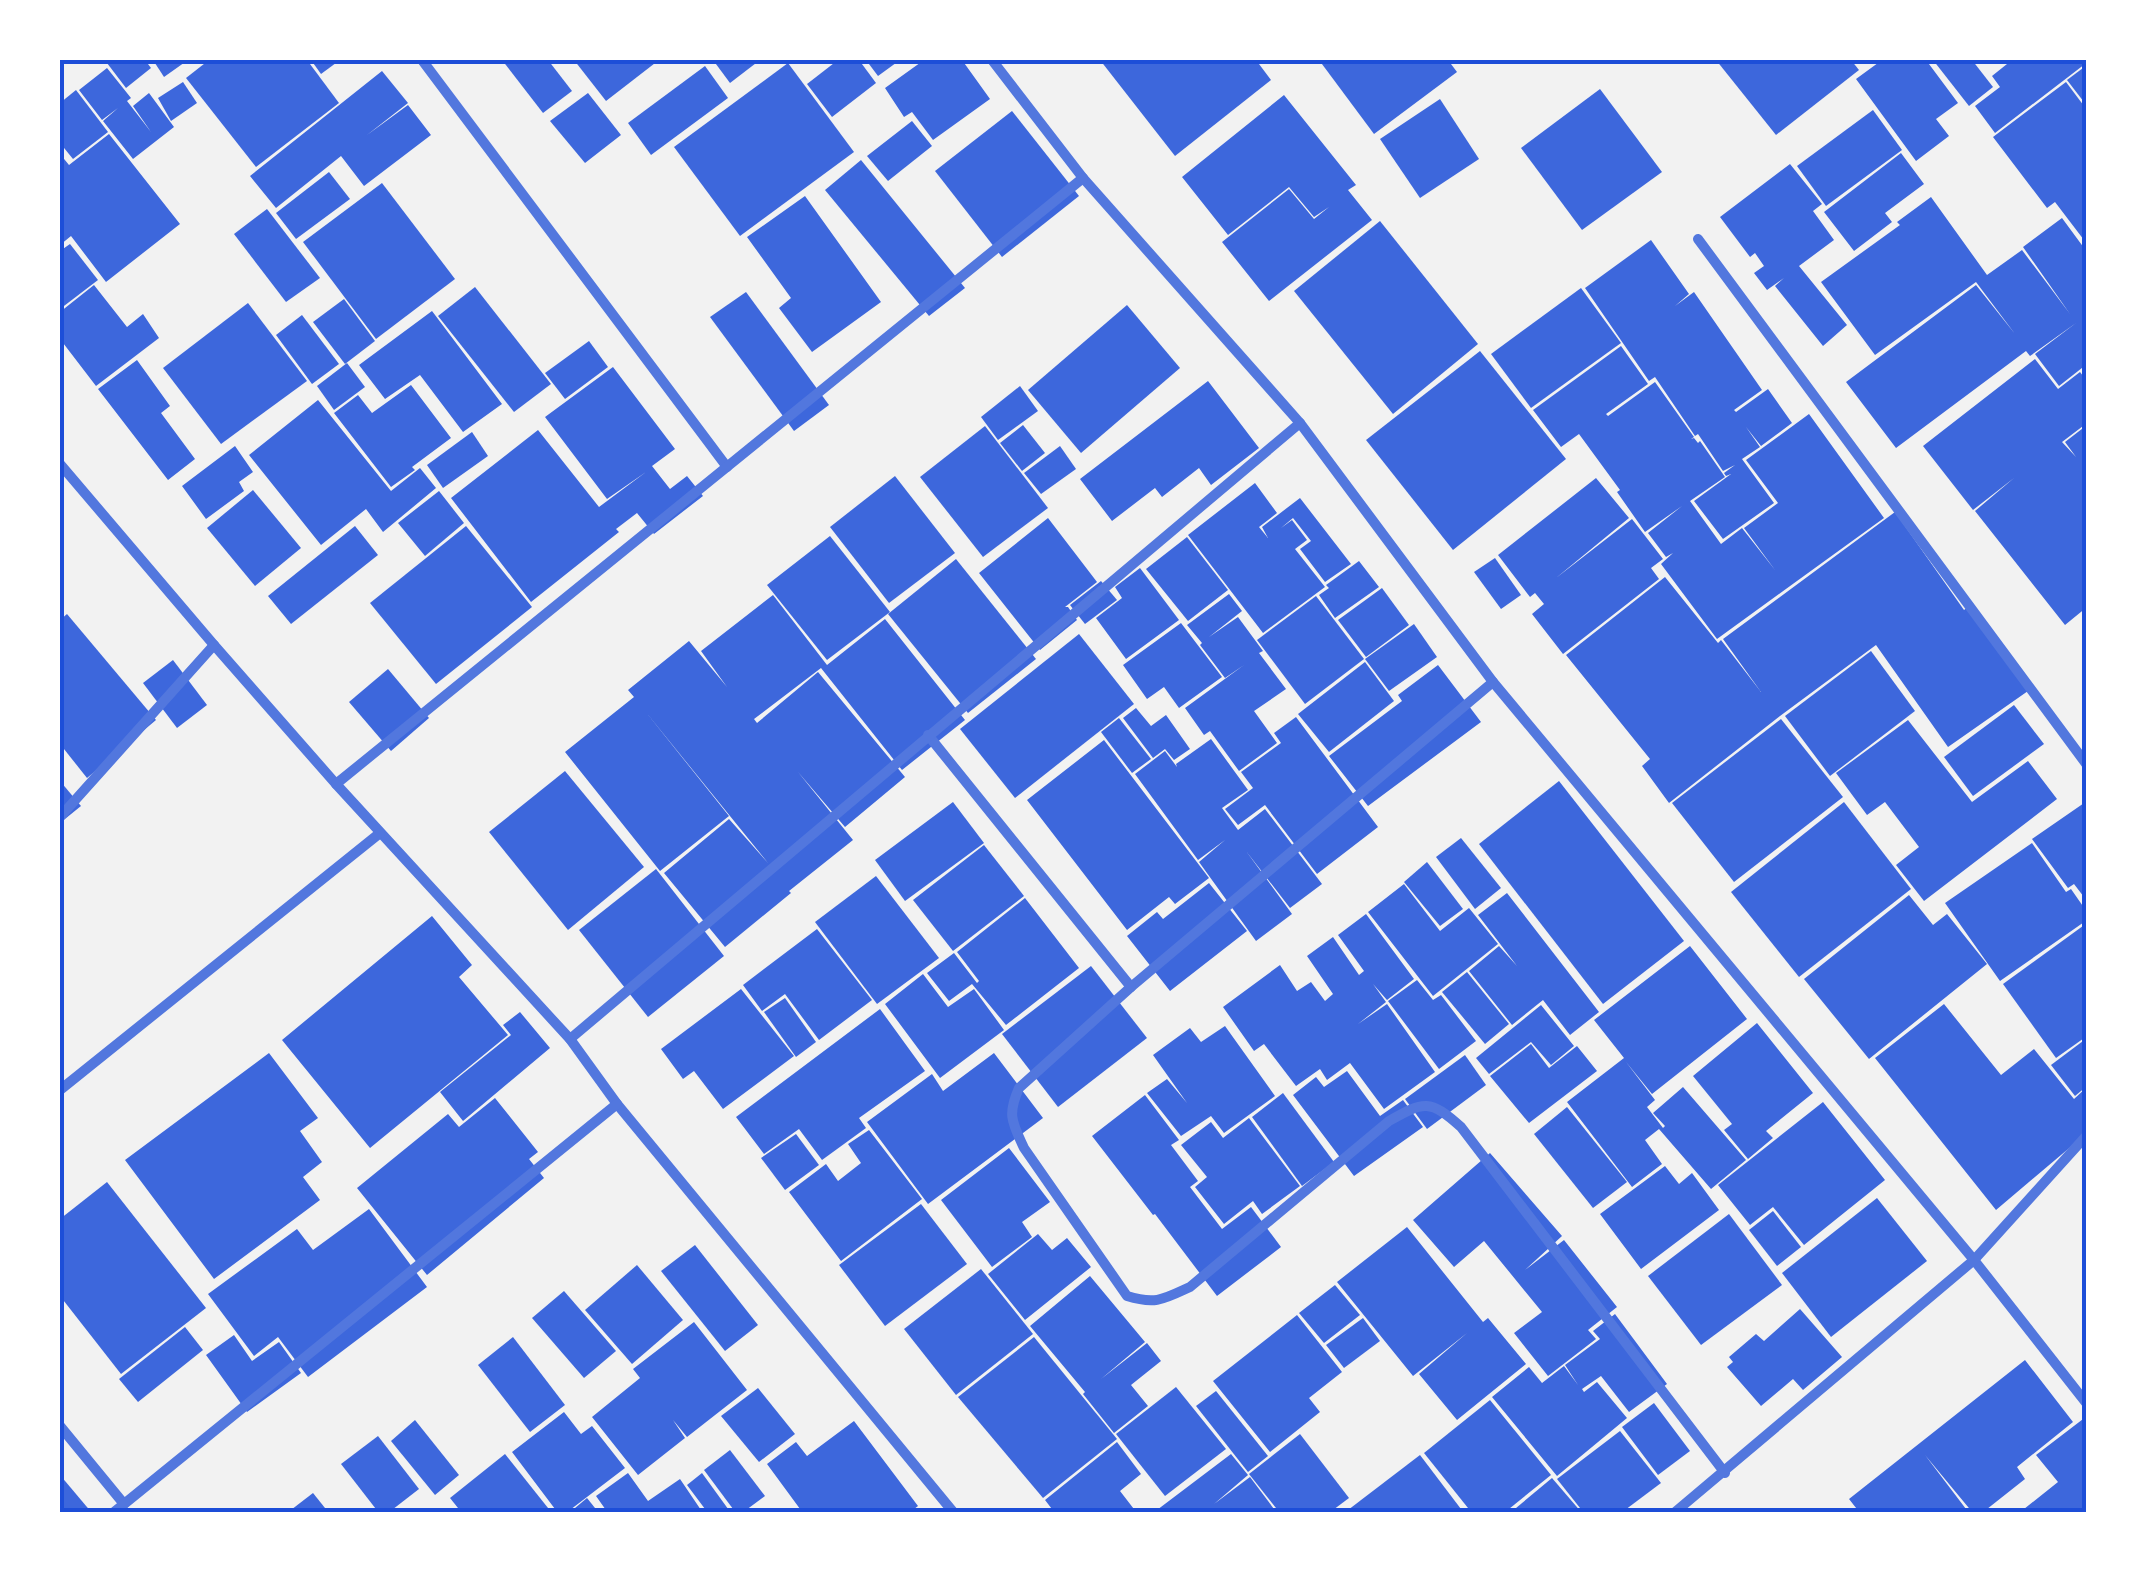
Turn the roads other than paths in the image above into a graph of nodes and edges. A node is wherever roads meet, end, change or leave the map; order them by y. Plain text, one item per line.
1 (422, 60) edge
2 (992, 60) edge
3 (1083, 178) junction
4 (1698, 239) dead end
5 (1300, 423) junction
6 (60, 464) edge
7 (727, 468) junction
8 (214, 645) junction
9 (1493, 682) junction
10 (928, 736) junction
11 (2087, 765) edge
12 (336, 784) junction
13 (60, 818) edge
14 (380, 833) junction
15 (1131, 987) junction
16 (570, 1038) junction
17 (60, 1090) edge
18 (617, 1104) junction
19 (2087, 1135) edge
20 (1974, 1260) junction
21 (2087, 1404) edge
22 (60, 1426) edge
23 (1724, 1472) junction
24 (124, 1504) junction
25 (113, 1513) edge
26 (954, 1513) edge
27 (1674, 1513) edge

1 - 7 street
2 - 3 street
3 - 5 street
3 - 7 street
4 - 11 street
5 - 9 street
5 - 10 street
6 - 8 street
7 - 12 street
8 - 12 street
8 - 13 street
9 - 15 street
9 - 20 street
10 - 15 street
10 - 16 street
12 - 14 street
14 - 16 street
14 - 17 street
15 - 23 street
16 - 18 street
18 - 24 street
18 - 26 street
19 - 20 street
20 - 21 street
20 - 23 street
22 - 24 street
23 - 27 street
24 - 25 street

